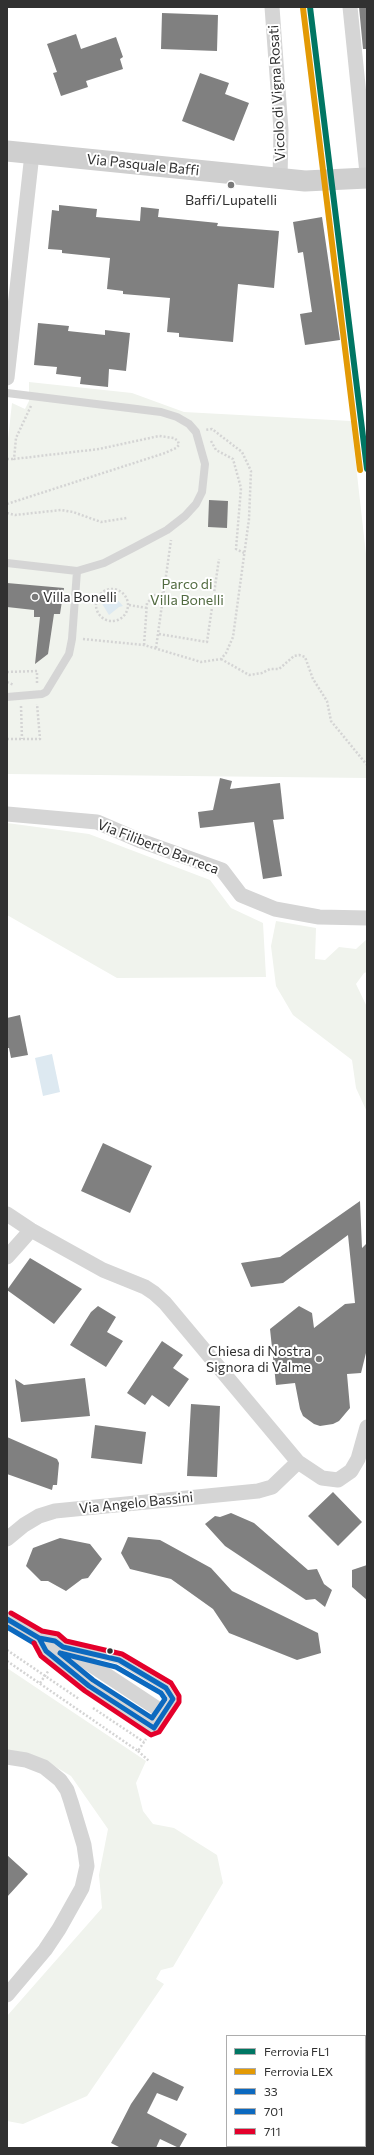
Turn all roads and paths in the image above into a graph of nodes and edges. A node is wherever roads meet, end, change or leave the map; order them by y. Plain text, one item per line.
1 (272, 7) edge
2 (350, 7) edge
3 (7, 152) edge
4 (32, 154) junction
5 (367, 174) edge
6 (367, 178) edge
7 (280, 179) junction
8 (10, 326) edge
9 (7, 378) edge
10 (7, 393) edge
11 (36, 396) junction
12 (206, 430) junction
13 (196, 432) junction
14 (7, 459) edge
15 (14, 459) junction
16 (7, 504) edge
17 (7, 513) edge
18 (127, 518) dead end
19 (166, 530) junction
20 (244, 553) junction
21 (220, 559) dead end
22 (7, 563) edge
23 (77, 571) junction
24 (164, 593) junction
25 (129, 605) junction
26 (147, 608) junction
27 (159, 634) junction
28 (72, 639) junction
29 (144, 645) junction
30 (156, 648) junction
31 (221, 659) junction
32 (7, 672) edge
33 (37, 696) junction
34 (7, 697) edge
35 (7, 739) edge
36 (367, 765) edge
37 (7, 814) edge
38 (360, 918) edge
39 (7, 1214) edge
40 (31, 1230) junction
41 (7, 1257) edge
42 (367, 1426) edge
43 (298, 1462) junction
44 (7, 1539) edge
45 (7, 1619) edge
46 (39, 1638) junction
47 (63, 1647) junction
48 (7, 1650) edge
49 (7, 1661) edge
50 (52, 1666) dead end
51 (45, 1676) junction
52 (40, 1683) junction
53 (84, 1702) dead end
54 (90, 1706) dead end
55 (164, 1714) junction
56 (154, 1728) junction
57 (144, 1742) junction
58 (138, 1751) junction
59 (7, 1757) edge
60 (149, 1761) dead end
61 (7, 1995) edge

1 - 7 street, Vicolo di Vigna Rosati
2 - 5 street
3 - 4 street, Via Pasquale Baffi
4 - 7 street, Via Pasquale Baffi
4 - 8 street
6 - 7 street, Via Pasquale Baffi
8 - 9 street
10 - 11 lane
11 - 13 lane
11 - 15 path
12 - 13 path
12 - 20 path
12 - 20 path
13 - 19 lane
14 - 15 path
15 - 16 path
17 - 18 path
19 - 23 lane
19 - 24 path
20 - 31 path
21 - 27 path
22 - 23 lane
23 - 28 lane
24 - 26 path
24 - 27 path
25 - 25 path
25 - 26 path
26 - 29 path
27 - 30 path
28 - 29 path
28 - 33 lane
29 - 30 path
30 - 31 path
31 - 36 path
32 - 33 path
33 - 34 lane
33 - 35 path
37 - 38 street, Via Filiberto Barreca
39 - 40 street
40 - 41 street
40 - 43 street
42 - 43 street
43 - 44 street, Via Angelo Bassini
45 - 46 street
46 - 47 street
46 - 56 street
47 - 55 street
47 - 55 lane
48 - 51 path
49 - 52 path
50 - 51 path
51 - 52 path
51 - 53 path
52 - 58 path
54 - 57 path
55 - 56 street
56 - 57 path
57 - 58 path
58 - 60 path
59 - 61 street

